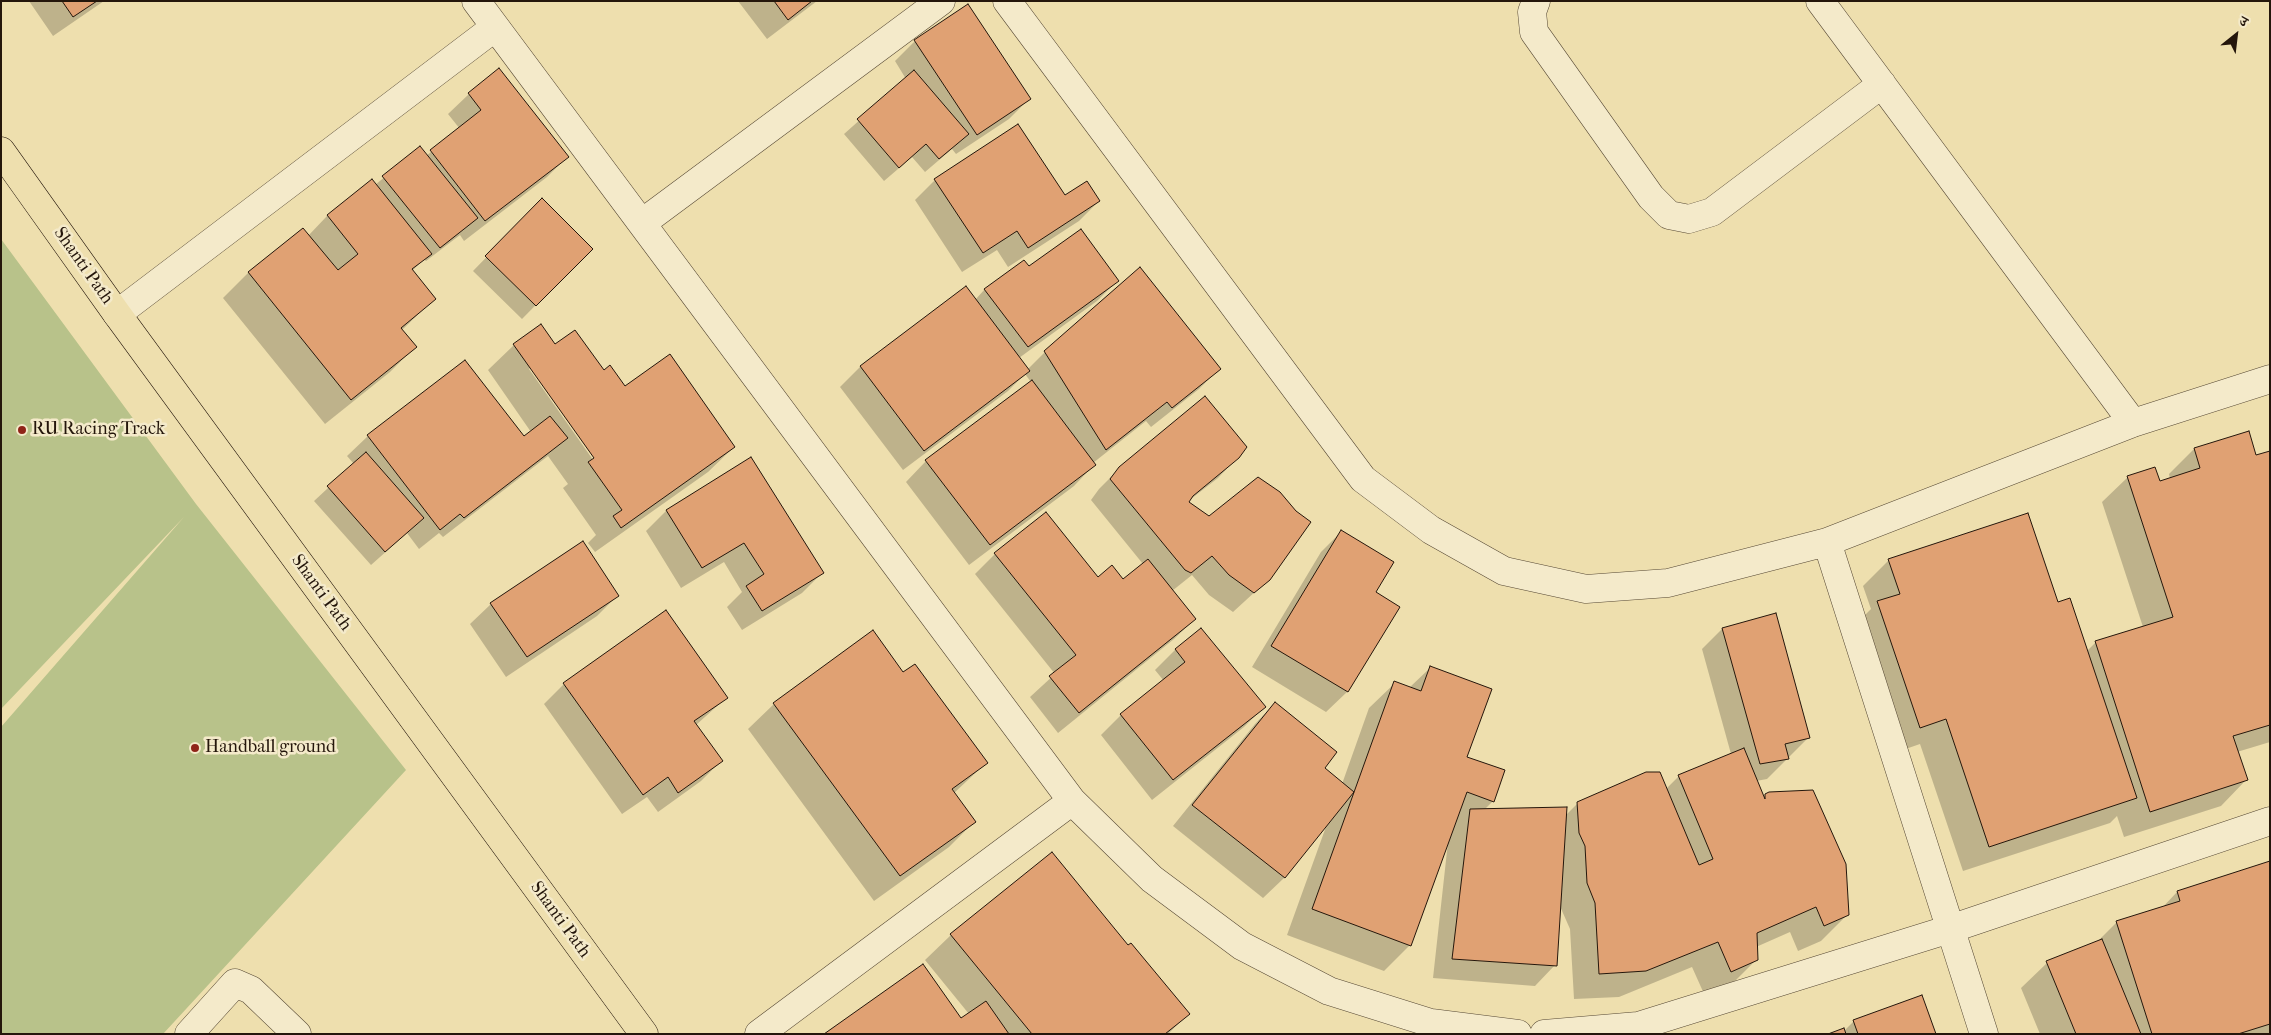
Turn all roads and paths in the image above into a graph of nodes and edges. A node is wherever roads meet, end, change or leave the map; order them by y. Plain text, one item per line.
1 (476, 1) edge
2 (941, 1) edge
3 (1007, 1) edge
4 (1536, 1) edge
5 (1820, 1) edge
6 (494, 28) junction
7 (1882, 84) junction
8 (1, 151) edge
9 (642, 223) junction
10 (117, 314) junction
11 (2270, 379) edge
12 (2133, 423) junction
13 (1827, 542) junction
14 (1072, 801) junction
15 (2270, 822) edge
16 (1950, 929) junction
17 (189, 1034) edge
18 (297, 1034) edge
19 (644, 1034) edge
20 (759, 1034) edge
21 (1518, 1034) edge
22 (1544, 1034) edge
23 (1984, 1034) edge

1 - 6 street
2 - 9 street
3 - 13 street
4 - 7 street
5 - 7 street
6 - 9 street
6 - 10 street
7 - 12 street
8 - 10 main road, Shanti Path
9 - 14 street
10 - 19 main road, Shanti Path
11 - 12 street
12 - 13 street
13 - 16 street
14 - 20 street
14 - 21 street
15 - 16 street
16 - 22 street
16 - 23 street
17 - 18 street

